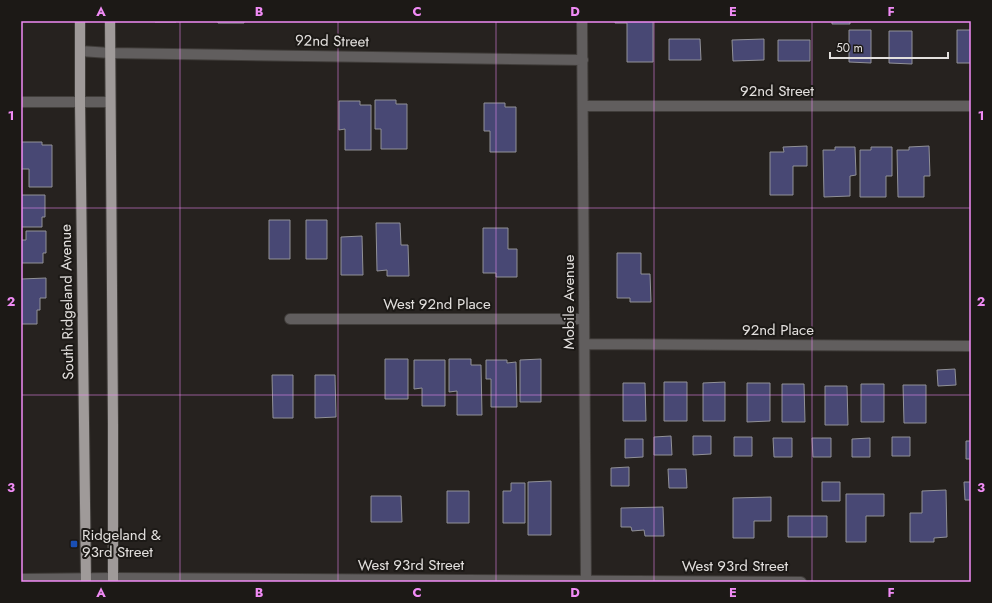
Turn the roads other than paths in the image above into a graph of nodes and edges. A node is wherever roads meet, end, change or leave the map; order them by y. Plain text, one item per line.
1 (80, 21) edge
2 (110, 21) edge
3 (582, 21) edge
4 (80, 51) junction
5 (110, 53) junction
6 (583, 60) junction
7 (21, 102) edge
8 (80, 102) junction
9 (110, 102) junction
10 (583, 106) junction
11 (971, 106) edge
12 (290, 318) dead end
13 (584, 319) junction
14 (585, 344) junction
15 (971, 346) edge
16 (21, 579) edge
17 (86, 580) edge
18 (113, 580) edge
19 (586, 581) edge
20 (801, 582) edge

1 - 4 main road, South Ridgeland Avenue
2 - 5 main road
3 - 6 street, Mobile Avenue
4 - 5 street, 92nd Street
4 - 8 main road, South Ridgeland Avenue
5 - 6 street, 92nd Street
5 - 9 main road
6 - 10 street, Mobile Avenue
7 - 8 street
8 - 9 street
8 - 17 main road, South Ridgeland Avenue
9 - 18 main road
10 - 11 street, 92nd Street
10 - 13 street, Mobile Avenue
12 - 13 street, West 92nd Place
13 - 14 street, Mobile Avenue
14 - 15 street, 92nd Place
14 - 19 street, Mobile Avenue
16 - 17 street, West 93rd Street
17 - 18 street, West 93rd Street
18 - 19 street, West 93rd Street
19 - 20 street, West 93rd Street

